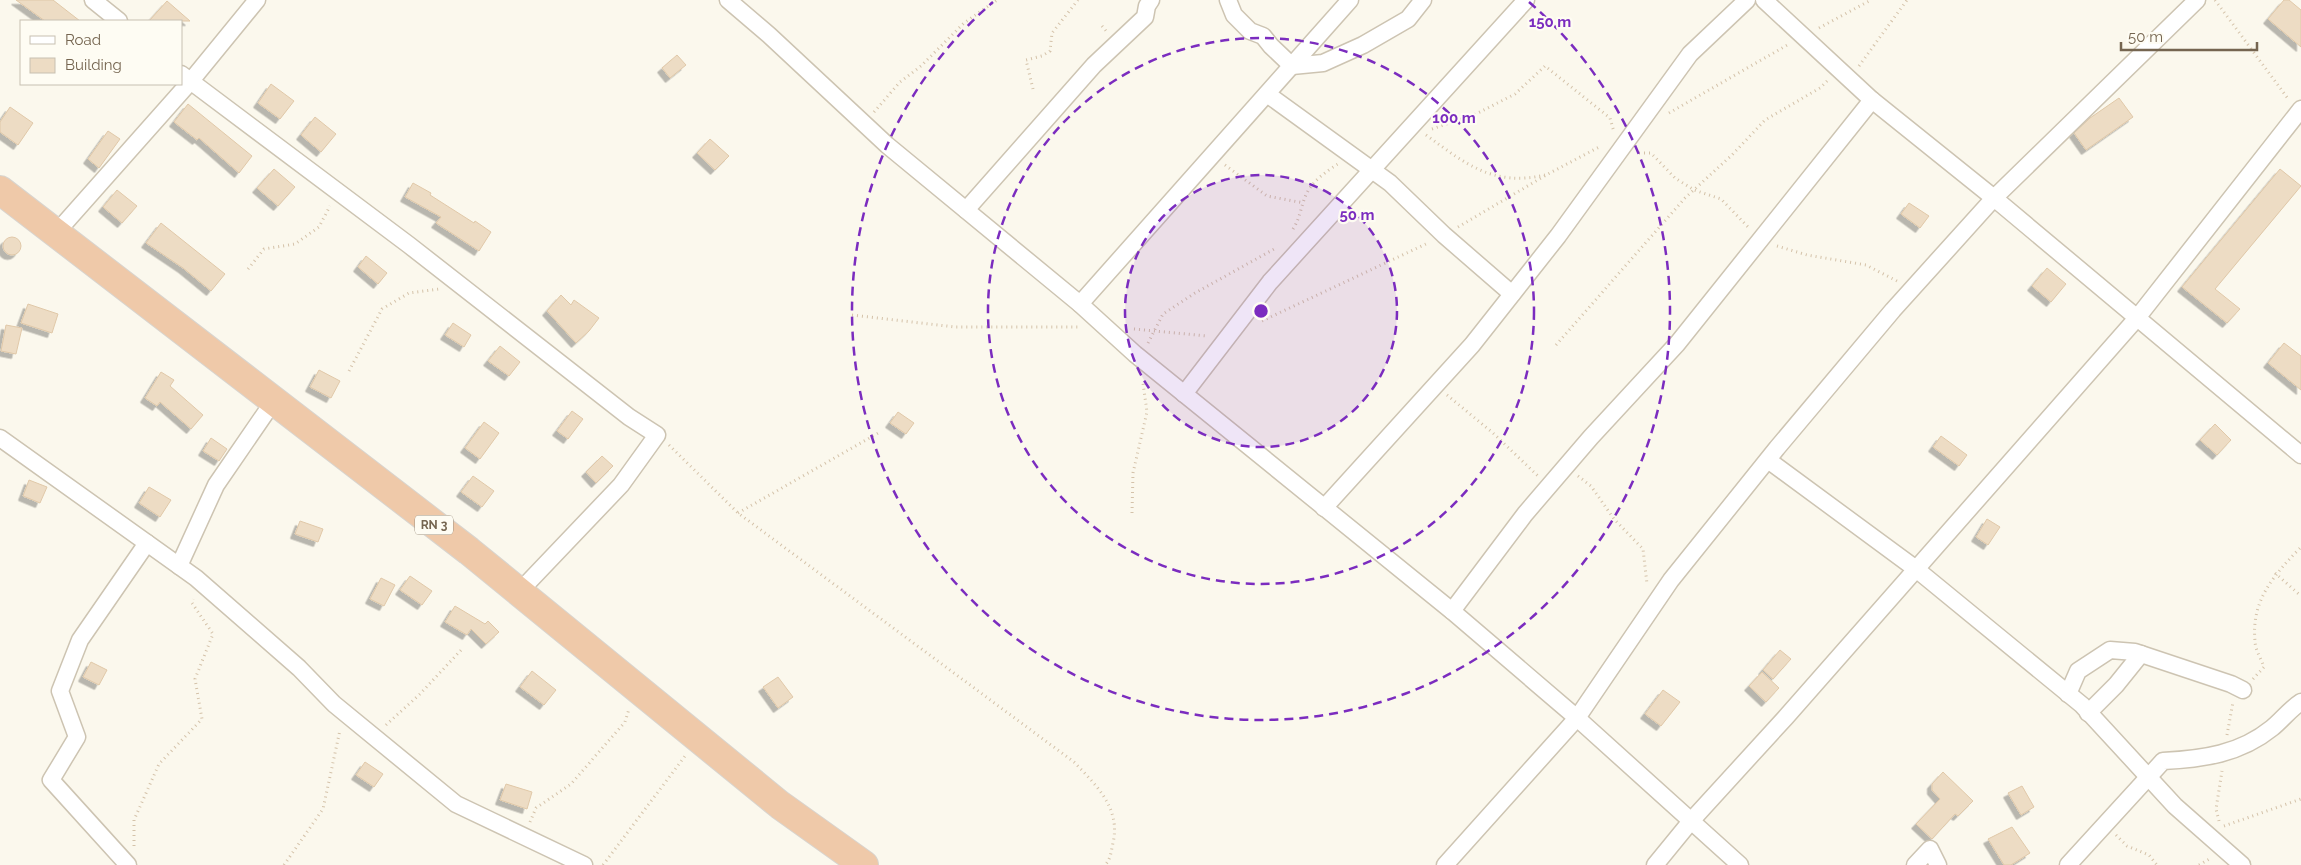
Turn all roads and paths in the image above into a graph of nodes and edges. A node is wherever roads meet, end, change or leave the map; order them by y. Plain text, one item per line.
1 (93, 0) edge
2 (257, 0) edge
3 (728, 0) edge
4 (997, 0) edge
5 (1078, 0) edge
6 (1151, 0) edge
7 (1228, 0) edge
8 (1350, 0) edge
9 (1423, 0) edge
10 (1526, 0) edge
11 (1747, 0) edge
12 (1764, 0) edge
13 (1871, 0) edge
14 (1907, 0) edge
15 (2197, 0) edge
16 (2214, 0) edge
17 (118, 20) edge
18 (1803, 36) junction
19 (1292, 66) junction
20 (1844, 74) junction
21 (186, 78) edge
22 (180, 85) edge
23 (1033, 89) dead end
24 (1268, 94) junction
25 (1872, 100) junction
26 (2300, 110) edge
27 (1668, 114) dead end
28 (864, 123) junction
29 (1423, 132) dead end
30 (1634, 133) junction
31 (1213, 156) junction
32 (1371, 170) junction
33 (1548, 174) junction
34 (0, 190) edge
35 (338, 192) junction
36 (1994, 198) junction
37 (1304, 203) dead end
38 (966, 210) junction
39 (56, 233) junction
40 (1444, 235) junction
41 (248, 269) dead end
42 (457, 283) junction
43 (1512, 294) junction
44 (1080, 304) junction
45 (852, 315) dead end
46 (2137, 318) junction
47 (1262, 322) dead end
48 (1104, 326) junction
49 (1227, 338) junction
50 (1556, 345) dead end
51 (349, 371) dead end
52 (1184, 394) junction
53 (273, 402) junction
54 (880, 432) dead end
55 (657, 435) junction
56 (0, 438) edge
57 (2301, 455) edge
58 (1768, 460) junction
59 (1324, 508) junction
60 (738, 513) junction
61 (147, 542) junction
62 (179, 566) junction
63 (1916, 569) junction
64 (2276, 573) dead end
65 (196, 578) junction
66 (519, 592) junction
67 (2301, 596) edge
68 (1452, 611) junction
69 (463, 648) dead end
70 (2141, 654) junction
71 (636, 688) junction
72 (2243, 690) dead end
73 (2068, 694) junction
74 (2301, 702) edge
75 (344, 712) junction
76 (2088, 712) junction
77 (1577, 718) junction
78 (373, 737) junction
79 (698, 740) junction
80 (2149, 778) junction
81 (2301, 799) edge
82 (1691, 821) junction
83 (2106, 825) junction
84 (2220, 827) dead end
85 (524, 837) junction
86 (134, 847) dead end
87 (128, 865) edge
88 (284, 865) edge
89 (584, 865) edge
90 (603, 865) edge
91 (864, 865) edge
92 (1106, 865) edge
93 (1445, 865) edge
94 (1655, 865) edge
95 (1740, 865) edge
96 (1915, 865) edge
97 (1938, 865) edge
98 (2068, 865) edge
99 (2157, 865) edge
100 (2242, 865) edge

1 - 17 street
2 - 21 street
3 - 28 street
4 - 28 path
5 - 23 path
6 - 38 street
7 - 19 street
8 - 19 street
9 - 19 street
10 - 32 street
11 - 30 street
12 - 18 street
13 - 18 path
14 - 20 path
15 - 36 street
16 - 26 path
18 - 20 street
18 - 27 path
19 - 24 street
20 - 25 street
20 - 50 path
21 - 35 street
22 - 39 street
24 - 31 street
24 - 32 street
25 - 36 street
25 - 68 street
26 - 46 street
28 - 38 street
29 - 33 path
30 - 33 path
30 - 43 street
31 - 37 path
31 - 44 street
32 - 40 street
32 - 49 street
33 - 40 path
34 - 39 highway, RN 3
35 - 41 path
35 - 42 street
36 - 46 street
36 - 58 street
38 - 44 street
39 - 53 highway, RN 3
40 - 43 street
40 - 47 path
42 - 51 path
42 - 55 street
43 - 59 street
44 - 48 street
45 - 48 path
46 - 57 street
46 - 63 street
48 - 49 path
48 - 52 street
49 - 52 street
52 - 59 street
53 - 62 street
53 - 66 highway, RN 3
54 - 60 path
55 - 60 path
55 - 66 street
56 - 61 street
58 - 63 street
58 - 77 street
59 - 68 street
60 - 92 path
61 - 62 street
61 - 87 street
62 - 65 street
63 - 73 street
63 - 82 street
64 - 67 path
65 - 75 street
65 - 86 path
66 - 71 highway, RN 3
68 - 77 street
69 - 78 path
70 - 72 street
70 - 73 street
70 - 76 street
71 - 79 highway, RN 3
71 - 85 path
73 - 76 street
74 - 80 street
75 - 78 street
75 - 88 path
76 - 80 street
77 - 82 street
77 - 93 street
78 - 85 street
79 - 90 path
79 - 91 highway, RN 3
80 - 83 street
80 - 100 street
81 - 84 path
82 - 94 street
82 - 95 street
83 - 98 street
83 - 99 path
85 - 89 street
96 - 97 street

